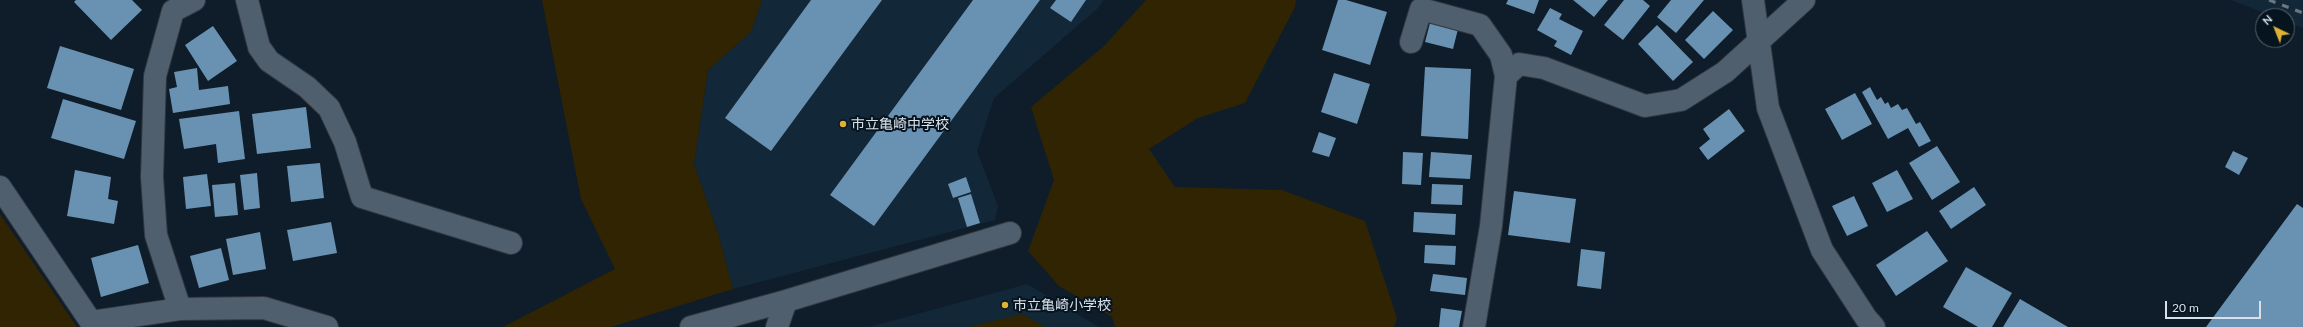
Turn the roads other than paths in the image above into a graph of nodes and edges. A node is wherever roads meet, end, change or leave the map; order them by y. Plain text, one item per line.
1 (194, 0) edge
2 (247, 0) edge
3 (1753, 0) edge
4 (1804, 0) edge
5 (1760, 40) junction
6 (1410, 42) dead end
7 (1506, 76) junction
8 (0, 187) edge
9 (1010, 233) dead end
10 (511, 243) dead end
11 (786, 302) junction
12 (180, 309) junction
13 (327, 327) edge
14 (691, 327) edge
15 (777, 327) edge
16 (1474, 327) edge
17 (1874, 327) edge

1 - 12 street
2 - 10 street
3 - 5 street
4 - 5 street
5 - 7 street
5 - 17 street
6 - 7 street
7 - 16 street
8 - 12 street
9 - 11 street
11 - 14 street
11 - 15 street
12 - 13 street

